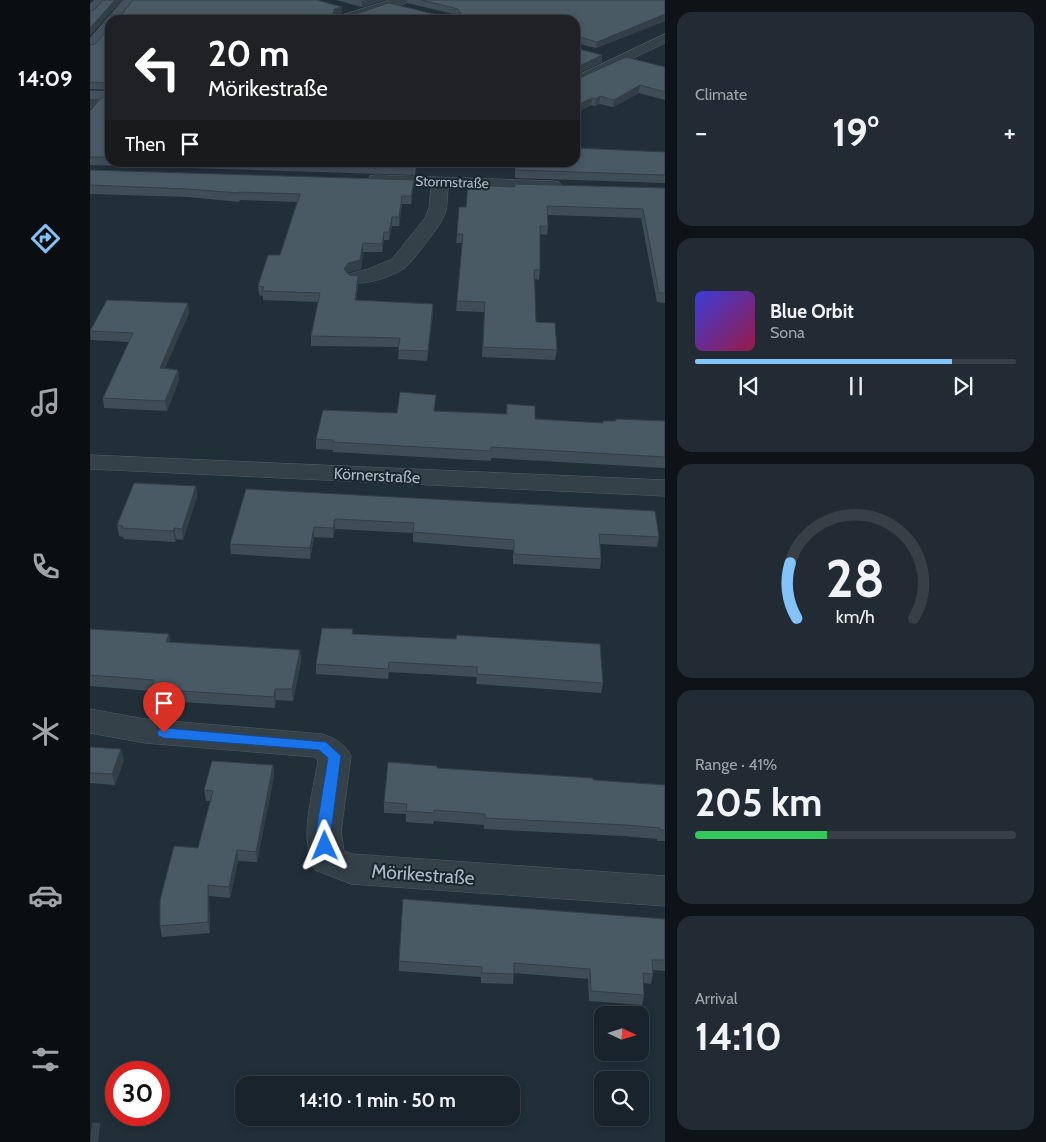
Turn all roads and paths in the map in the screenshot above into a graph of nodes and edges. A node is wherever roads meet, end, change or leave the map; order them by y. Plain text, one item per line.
1 (102, 0) edge
2 (132, 0) edge
3 (404, 4) edge
4 (90, 12) edge
5 (342, 14) edge
6 (118, 15) edge
7 (105, 30) edge
8 (665, 38) edge
9 (90, 47) edge
10 (602, 56) edge
11 (620, 60) junction
12 (580, 80) edge
13 (90, 95) edge
14 (105, 96) edge
15 (105, 98) edge
16 (90, 104) edge
17 (449, 177) junction
18 (363, 179) edge
19 (568, 186) edge
20 (356, 278) edge
21 (90, 462) edge
22 (665, 488) edge
23 (90, 721) edge
24 (665, 891) edge

1 - 4 main road
2 - 6 main road
3 - 5 street
7 - 9 main road
8 - 11 street
10 - 11 street
11 - 12 street
13 - 14 main road
15 - 16 street
17 - 18 street, Stormstraße
17 - 19 street, Stormstraße
17 - 20 street
21 - 22 street, Körnerstraße
23 - 24 street, Mörikestraße

